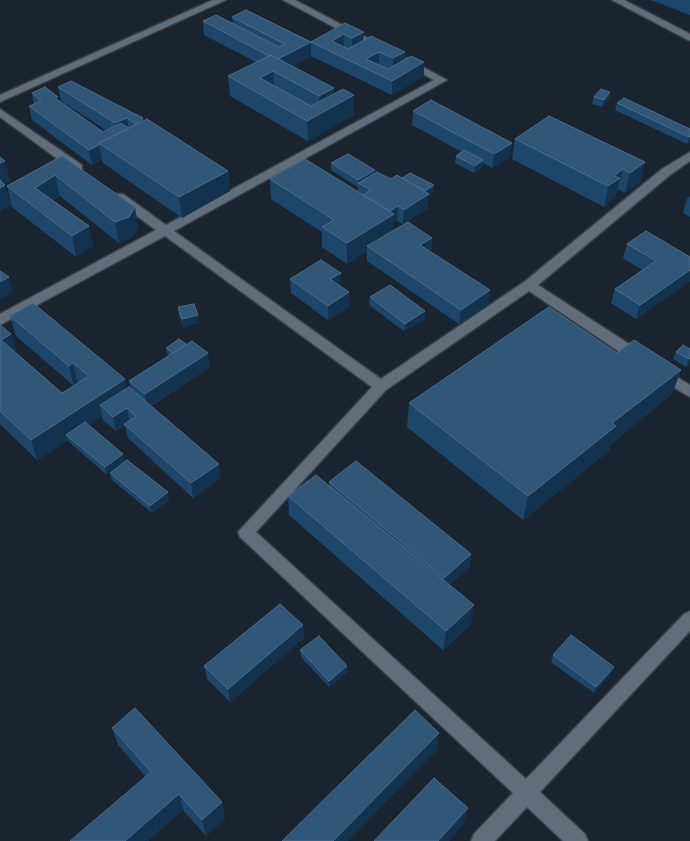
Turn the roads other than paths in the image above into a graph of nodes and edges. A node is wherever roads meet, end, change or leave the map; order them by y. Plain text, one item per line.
1 (221, 0) edge
2 (288, 0) edge
3 (617, 0) edge
4 (690, 38) edge
5 (0, 99) edge
6 (0, 112) edge
7 (690, 156) edge
8 (87, 174) edge
9 (110, 191) edge
10 (166, 231) junction
11 (529, 285) junction
12 (0, 320) edge
13 (381, 386) junction
14 (690, 392) edge
15 (690, 619) edge
16 (526, 795) junction
17 (481, 841) edge
18 (578, 841) edge

1 - 5 street
2 - 10 street
3 - 4 street
6 - 8 street
7 - 11 street
9 - 10 street
10 - 12 street
10 - 13 street
11 - 13 street
11 - 14 street
13 - 16 street
15 - 16 street
16 - 17 street
16 - 18 street

